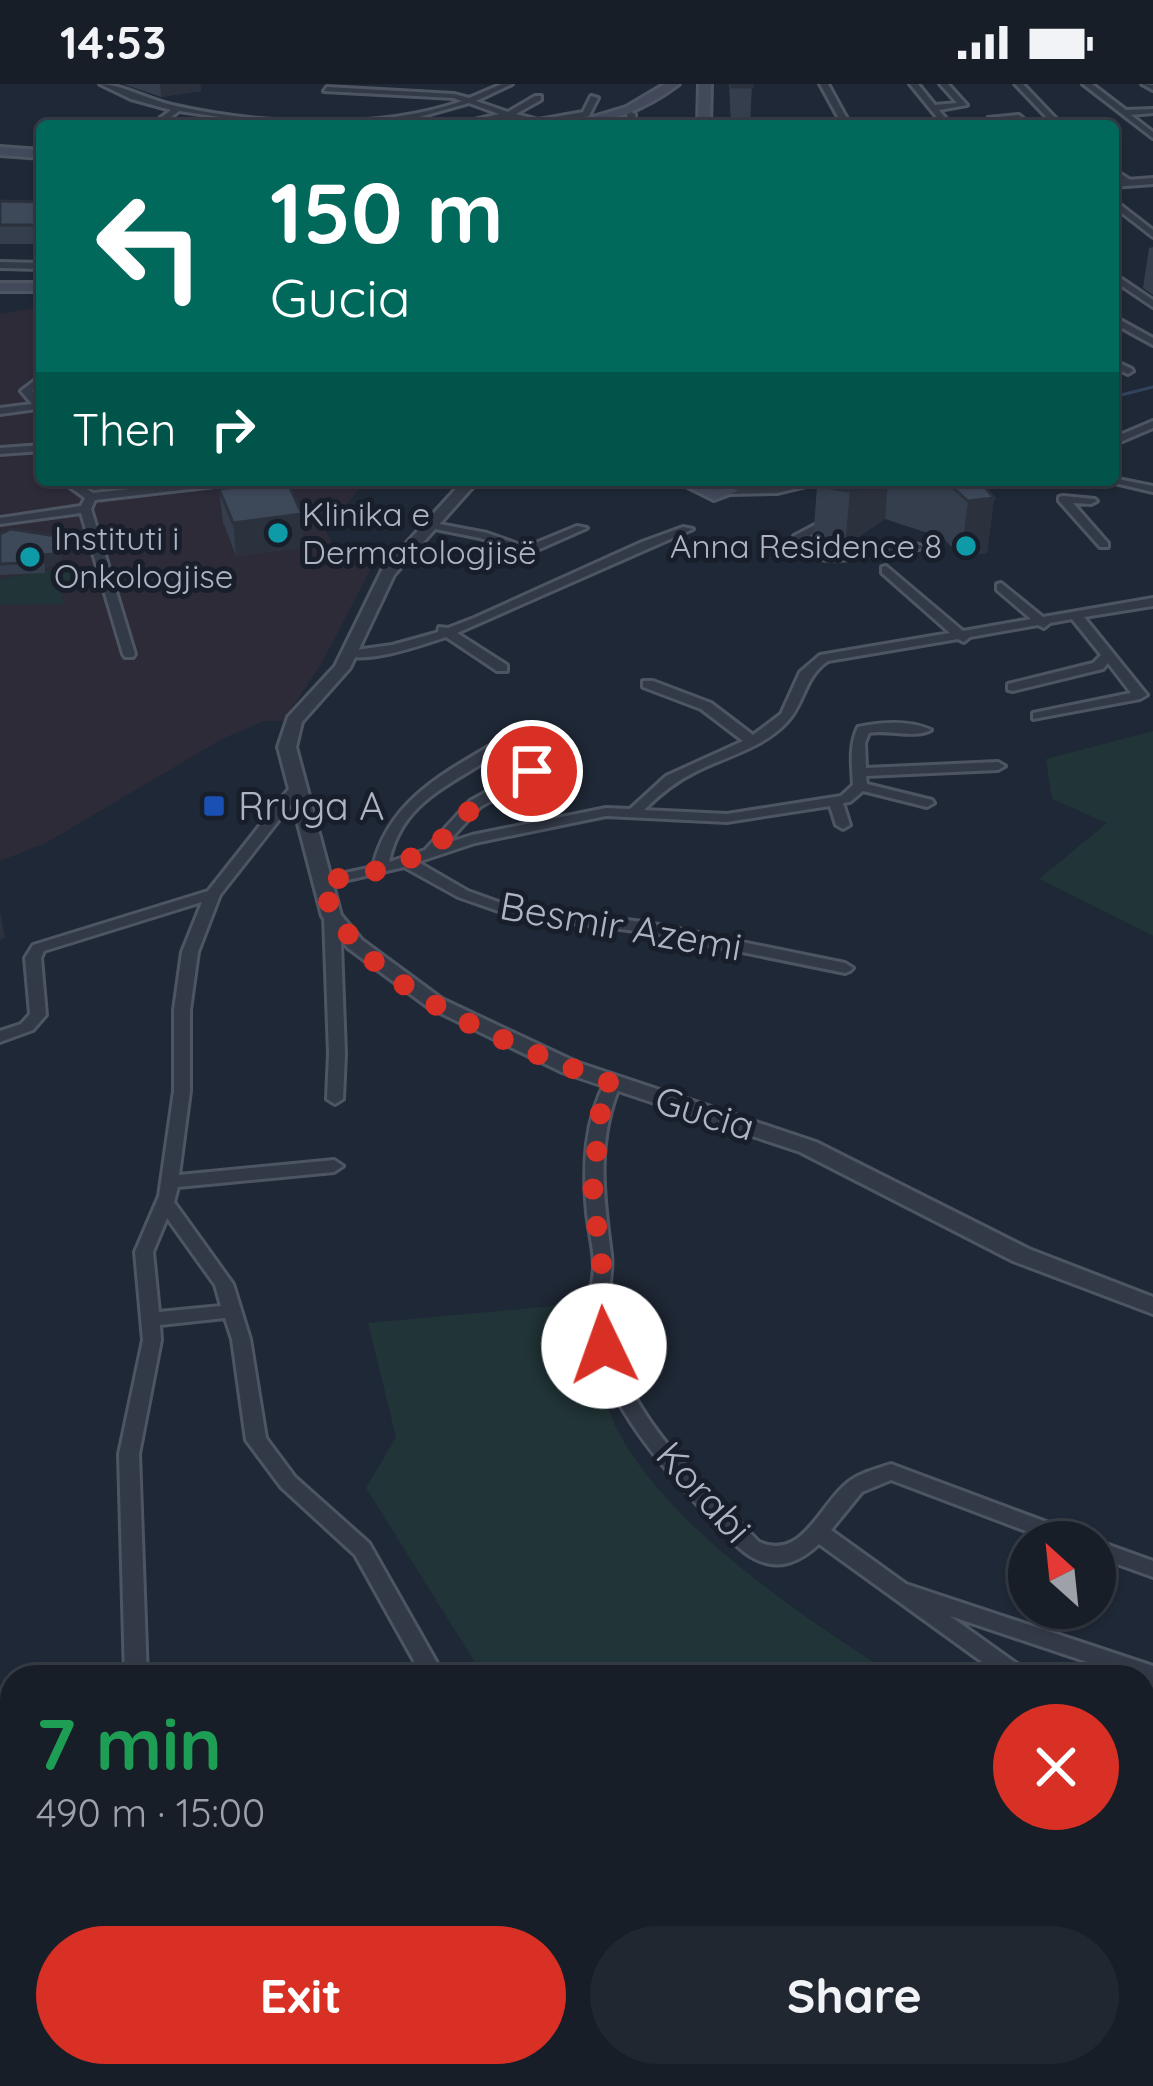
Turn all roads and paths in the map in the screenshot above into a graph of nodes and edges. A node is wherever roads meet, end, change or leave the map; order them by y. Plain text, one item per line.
1 (104, 84) edge
2 (508, 84) edge
3 (824, 84) edge
4 (914, 84) edge
5 (944, 84) edge
6 (1018, 84) edge
7 (1087, 84) edge
8 (675, 85) edge
9 (709, 85) edge
10 (329, 87) edge
11 (314, 88) dead end
12 (538, 98) dead end
13 (594, 98) dead end
14 (468, 101) junction
15 (932, 108) junction
16 (176, 110) junction
17 (1153, 111) edge
18 (505, 112) junction
19 (1123, 113) junction
20 (992, 118) dead end
21 (162, 120) edge
22 (476, 120) edge
23 (531, 120) edge
24 (570, 120) edge
25 (591, 120) edge
26 (631, 120) edge
27 (705, 120) edge
28 (716, 120) edge
29 (844, 120) edge
30 (943, 120) edge
31 (1022, 120) edge
32 (1054, 120) edge
33 (1153, 136) edge
34 (0, 149) edge
35 (36, 152) edge
36 (1119, 176) edge
37 (1153, 181) edge
38 (1129, 183) junction
39 (1119, 184) edge
40 (1119, 206) edge
41 (1148, 225) edge
42 (1153, 234) edge
43 (0, 265) edge
44 (36, 266) edge
45 (1119, 280) edge
46 (0, 284) edge
47 (36, 284) edge
48 (1153, 304) edge
49 (1119, 322) edge
50 (1153, 342) edge
51 (1119, 366) edge
52 (1128, 371) dead end
53 (36, 408) edge
54 (0, 411) edge
55 (1153, 424) edge
56 (1119, 439) edge
57 (36, 448) edge
58 (0, 451) edge
59 (1153, 477) edge
60 (72, 486) edge
61 (201, 486) edge
62 (466, 486) edge
63 (695, 486) edge
64 (719, 486) edge
65 (802, 486) edge
66 (1146, 488) edge
67 (730, 491) junction
68 (1091, 501) dead end
69 (88, 503) junction
70 (846, 512) edge
71 (0, 521) edge
72 (429, 525) junction
73 (581, 528) dead end
74 (687, 529) dead end
75 (1104, 545) dead end
76 (919, 547) dead end
77 (886, 570) dead end
78 (1000, 587) dead end
79 (1153, 602) edge
80 (1077, 617) junction
81 (1044, 624) junction
82 (443, 630) junction
83 (964, 638) junction
84 (129, 654) dead end
85 (349, 655) junction
86 (1109, 655) junction
87 (502, 668) dead end
88 (648, 684) dead end
89 (1013, 687) dead end
90 (1037, 716) dead end
91 (924, 730) dead end
92 (751, 740) junction
93 (503, 743) dead end
94 (566, 754) dead end
95 (998, 766) dead end
96 (861, 779) junction
97 (297, 788) junction
98 (835, 800) junction
99 (927, 803) dead end
100 (636, 810) junction
101 (843, 825) dead end
102 (432, 850) junction
103 (405, 861) junction
104 (380, 870) junction
105 (322, 882) junction
106 (213, 895) junction
107 (332, 916) junction
108 (845, 968) dead end
109 (0, 1037) edge
110 (613, 1084) junction
111 (335, 1099) dead end
112 (334, 1166) dead end
113 (168, 1193) junction
114 (1153, 1306) edge
115 (234, 1311) junction
116 (152, 1319) junction
117 (1021, 1521) edge
118 (818, 1532) junction
119 (1116, 1556) edge
120 (1153, 1569) edge
121 (895, 1589) junction
122 (136, 1665) edge
123 (427, 1665) edge
124 (1002, 1665) edge
125 (1123, 1665) edge

1 - 16 street
2 - 14 street
3 - 29 street
4 - 15 street
5 - 15 street
6 - 32 street
7 - 19 street
8 - 9 main road
8 - 25 main road
8 - 26 main road
9 - 27 main road
9 - 28 main road
10 - 11 street
10 - 14 street
12 - 18 street
13 - 24 street
14 - 16 street
14 - 18 street
15 - 30 street
16 - 21 street
17 - 19 street
18 - 22 street
18 - 23 street
19 - 33 street
20 - 31 street
34 - 35 main road
36 - 38 street
37 - 38 street
38 - 39 street
40 - 41 street
41 - 42 street
43 - 44 street
45 - 48 street
46 - 47 main road
49 - 50 street
51 - 52 street
53 - 54 street
55 - 56 street
57 - 58 street
59 - 66 street
60 - 69 street
61 - 69 street
62 - 72 street
63 - 67 main road
64 - 67 main road
65 - 67 street
68 - 75 street
69 - 71 street
69 - 84 street
70 - 76 street
72 - 73 street
72 - 85 street
74 - 82 street
77 - 83 street
78 - 81 street
79 - 80 street
80 - 81 street
80 - 86 street
81 - 83 street
82 - 85 street
82 - 87 street
83 - 92 street
85 - 97 street, Gucia
86 - 89 street
86 - 90 street
88 - 92 street
91 - 96 street
92 - 100 street
93 - 104 street
94 - 102 street
95 - 96 street
96 - 98 street
96 - 99 street
97 - 105 street, Gucia
97 - 106 street
98 - 100 street
98 - 101 street
100 - 102 street
102 - 103 street
103 - 104 street
103 - 108 street, Besmir Azemi
104 - 105 street
105 - 107 street, Gucia
106 - 109 street
106 - 113 street
107 - 110 street, Gucia
107 - 111 street
110 - 114 street, Gucia
110 - 118 street, Korabi
112 - 113 street
113 - 115 street
113 - 116 street
115 - 116 street
115 - 123 street
116 - 122 street
117 - 118 street, Korabi
118 - 121 street
119 - 120 street
121 - 124 street
121 - 125 street

